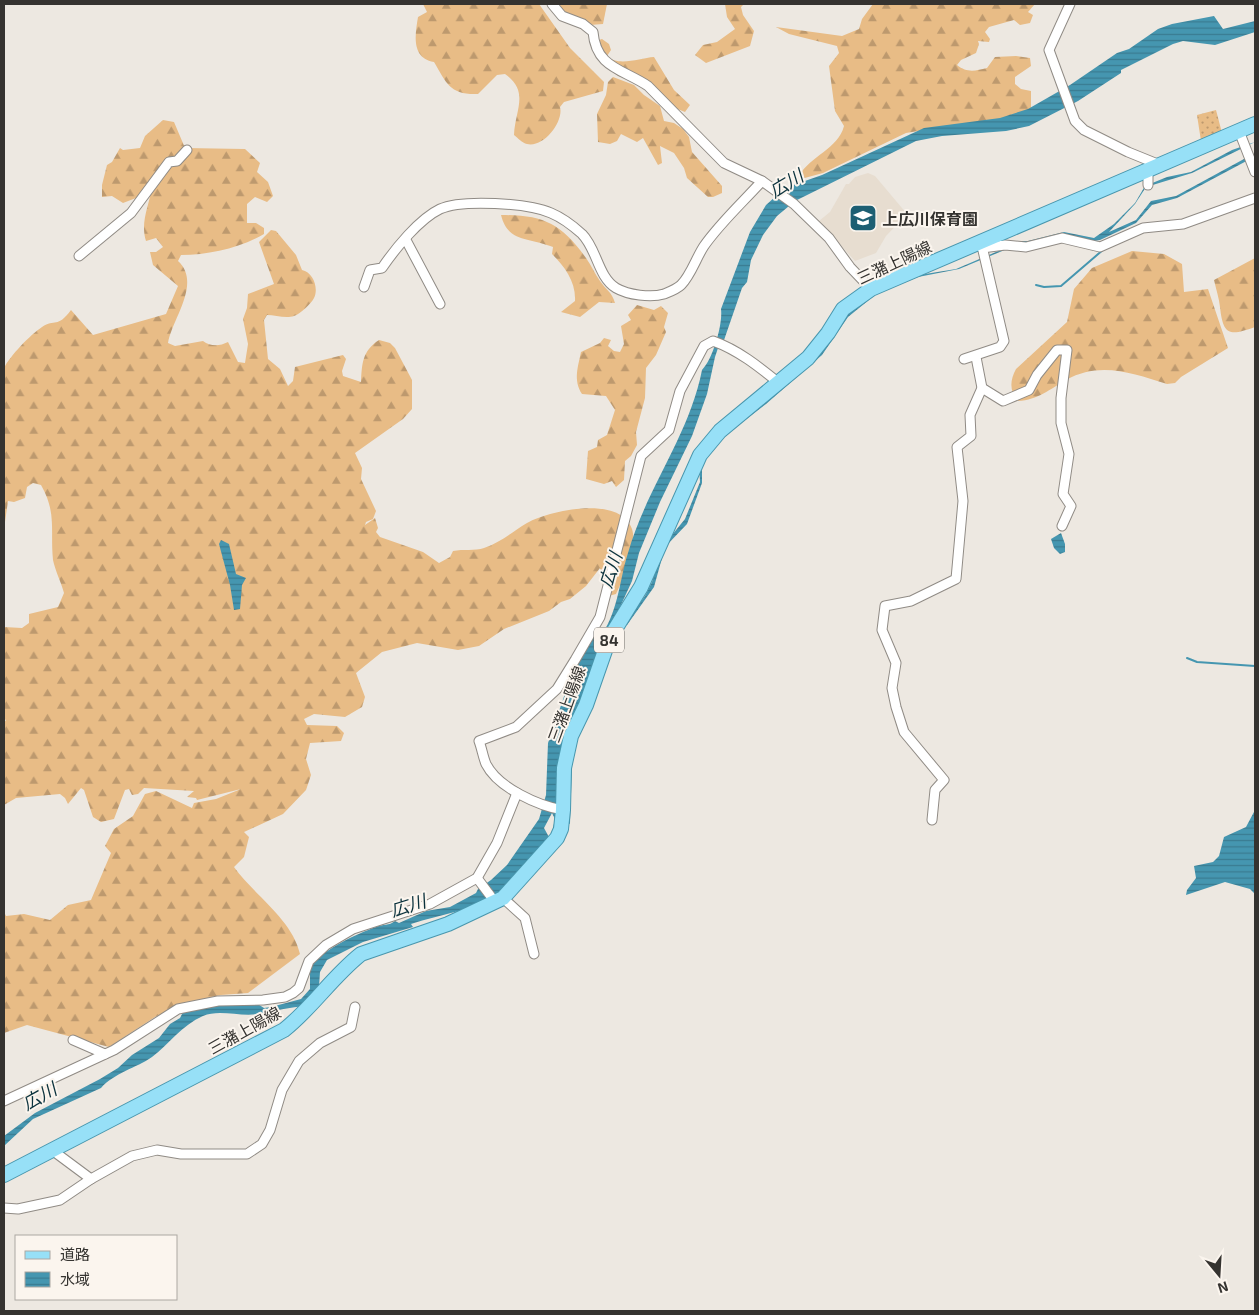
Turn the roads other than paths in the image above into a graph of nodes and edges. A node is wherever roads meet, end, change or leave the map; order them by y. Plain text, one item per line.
1 (552, 4) edge
2 (1070, 4) edge
3 (1255, 124) edge
4 (1239, 131) junction
5 (187, 150) dead end
6 (1154, 167) junction
7 (1255, 172) edge
8 (762, 181) junction
9 (1148, 185) dead end
10 (1255, 198) edge
11 (406, 240) junction
12 (983, 250) junction
13 (79, 256) dead end
14 (364, 287) dead end
15 (871, 289) junction
16 (440, 304) dead end
17 (976, 356) junction
18 (964, 359) dead end
19 (778, 383) junction
20 (982, 388) junction
21 (1062, 526) dead end
22 (517, 793) junction
23 (561, 810) junction
24 (932, 820) dead end
25 (479, 881) junction
26 (497, 899) junction
27 (534, 954) dead end
28 (355, 1007) dead end
29 (73, 1040) dead end
30 (105, 1054) junction
31 (4, 1101) edge
32 (52, 1150) junction
33 (4, 1175) edge
34 (91, 1178) junction
35 (4, 1208) edge

1 - 8 street
2 - 6 street
3 - 4 main road, 三潴上陽線 / 84
4 - 6 main road, 三潴上陽線 / 84
4 - 7 street
5 - 13 street
6 - 9 street
6 - 12 main road, 三潴上陽線 / 84
8 - 11 street
8 - 15 street
10 - 12 street
11 - 14 street
11 - 16 street
12 - 15 main road, 三潴上陽線 / 84
12 - 17 street
15 - 19 main road, 三潴上陽線 / 84
17 - 18 street
17 - 20 street
19 - 22 street
19 - 23 main road, 三潴上陽線 / 84
20 - 21 street
20 - 24 street
22 - 23 street
22 - 25 street
23 - 26 main road, 三潴上陽線 / 84
25 - 26 street
25 - 30 street
26 - 27 street
26 - 32 main road, 三潴上陽線 / 84
28 - 34 street
29 - 30 street
30 - 31 street
32 - 33 main road, 三潴上陽線 / 84
32 - 34 street
34 - 35 street

